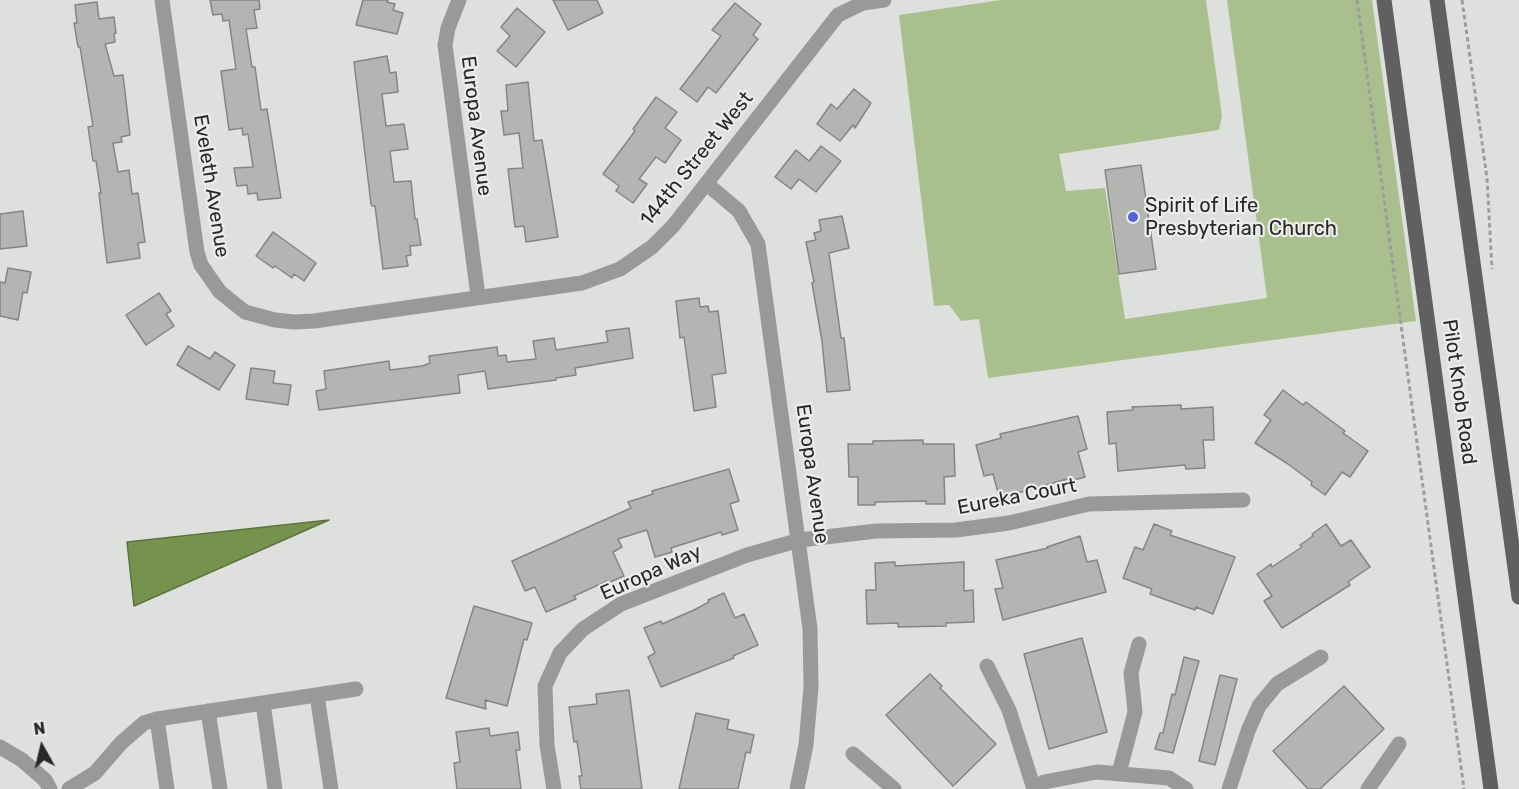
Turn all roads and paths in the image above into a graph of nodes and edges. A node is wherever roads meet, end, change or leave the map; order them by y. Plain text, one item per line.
1 (162, 0) edge
2 (459, 0) edge
3 (884, 0) edge
4 (1357, 0) edge
5 (1384, 0) edge
6 (1437, 0) edge
7 (1462, 0) edge
8 (706, 184) junction
9 (1493, 277) dead end
10 (478, 296) junction
11 (294, 322) joint
12 (1243, 500) dead end
13 (800, 540) junction
14 (1519, 597) edge
15 (1139, 644) dead end
16 (1321, 657) dead end
17 (987, 666) dead end
18 (356, 689) dead end
19 (317, 695) junction
20 (263, 703) junction
21 (208, 711) junction
22 (157, 719) junction
23 (1399, 744) dead end
24 (0, 747) edge
25 (853, 754) dead end
26 (1119, 773) junction
27 (50, 789) edge
28 (69, 789) edge
29 (167, 789) edge
30 (220, 789) edge
31 (274, 789) edge
32 (331, 789) edge
33 (554, 789) edge
34 (797, 789) edge
35 (894, 789) edge
36 (1035, 789) edge
37 (1186, 789) edge
38 (1229, 789) edge
39 (1368, 789) edge
40 (1464, 789) edge
41 (1491, 789) edge

1 - 11 street, Eveleth Avenue
2 - 10 street, Europa Avenue
3 - 8 street, 144th Street West
4 - 40 path
5 - 41 main road, Pilot Knob Road
6 - 14 main road, Pilot Knob Road
7 - 9 path
8 - 10 street, 144th Street West
8 - 13 street, Europa Avenue
10 - 11 street, 144th Street West
12 - 13 street, Eureka Court
13 - 33 street, Europa Way
13 - 34 street, Europa Avenue
15 - 26 street
16 - 38 street
17 - 36 street
18 - 19 street
19 - 20 street
19 - 32 street
20 - 21 street
20 - 31 street
21 - 22 street
21 - 30 street
22 - 28 street
22 - 29 street
23 - 39 street
24 - 27 street
25 - 35 street
26 - 36 street
26 - 37 street

